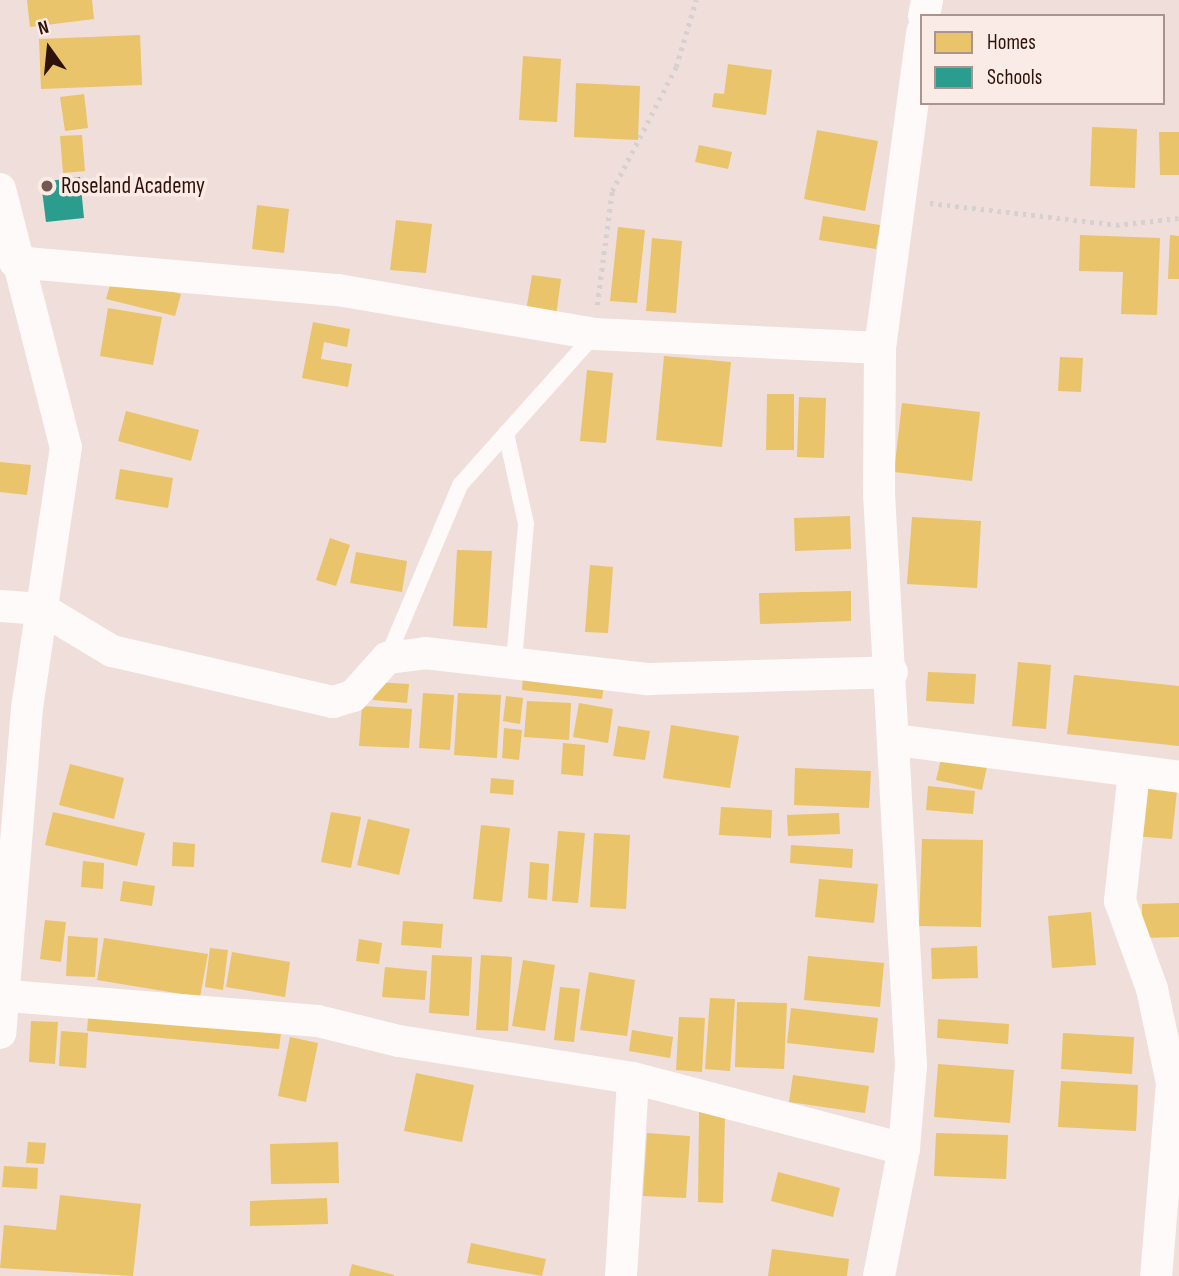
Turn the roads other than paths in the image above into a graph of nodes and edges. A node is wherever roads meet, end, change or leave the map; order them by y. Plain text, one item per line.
1 (920, 46) edge
2 (0, 190) edge
3 (15, 262) junction
4 (595, 334) junction
5 (880, 348) junction
6 (506, 433) junction
7 (0, 606) edge
8 (42, 609) junction
9 (387, 658) junction
10 (514, 662) junction
11 (892, 672) junction
12 (896, 740) junction
13 (1134, 772) junction
14 (1179, 777) edge
15 (8, 996) junction
16 (0, 1034) edge
17 (1174, 1068) edge
18 (633, 1078) junction
19 (904, 1149) junction
20 (621, 1276) edge
21 (879, 1276) edge
22 (1156, 1276) edge

1 - 5 street
2 - 3 street
3 - 4 street
3 - 8 street
4 - 5 street
4 - 6 lane
5 - 11 street
6 - 9 lane
6 - 10 lane
7 - 8 street
8 - 9 street
8 - 15 street
9 - 10 street
10 - 11 street
11 - 12 street
12 - 13 street
12 - 19 street
13 - 14 street
13 - 17 street
15 - 16 street
15 - 18 street
17 - 22 street
18 - 19 street
18 - 20 street
19 - 21 street

